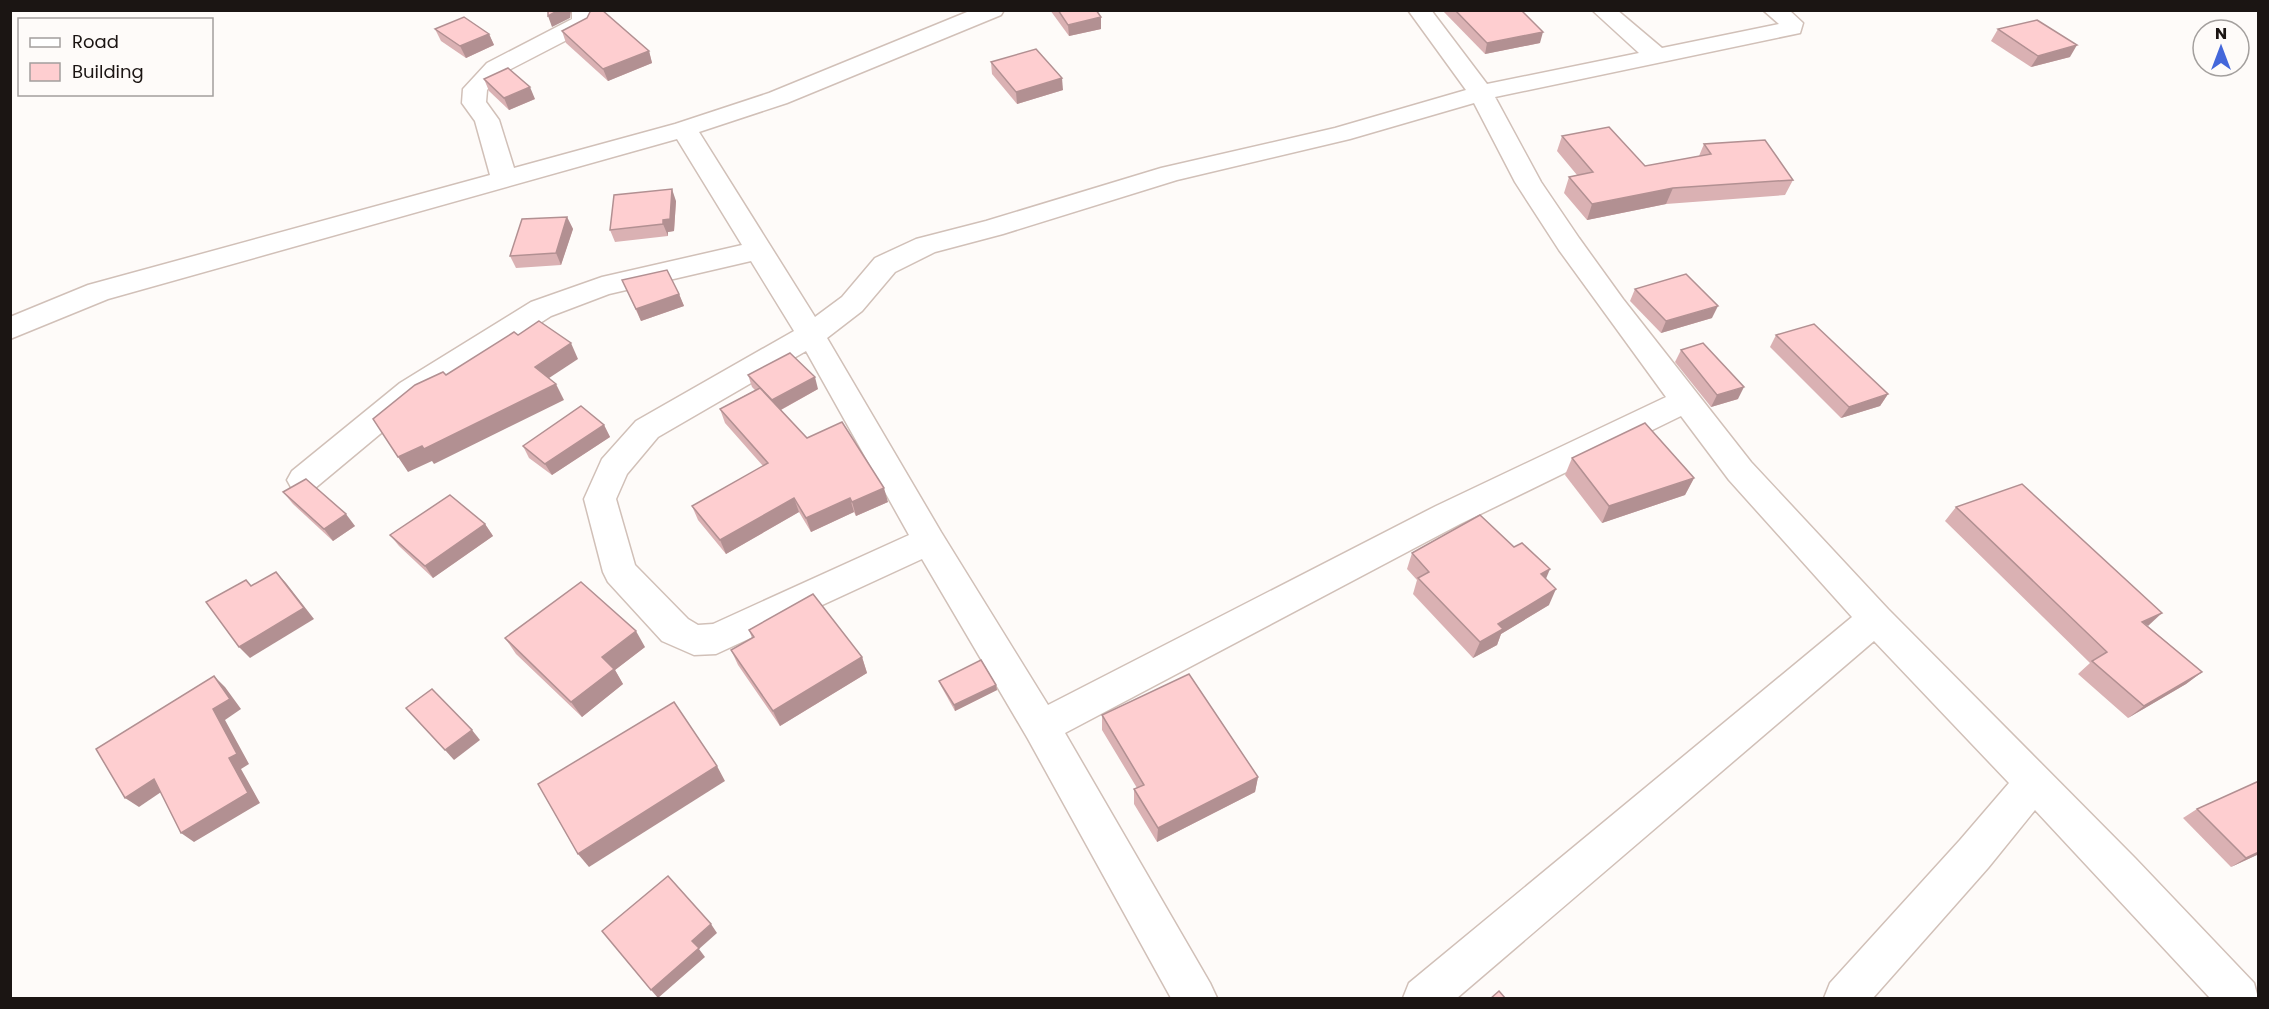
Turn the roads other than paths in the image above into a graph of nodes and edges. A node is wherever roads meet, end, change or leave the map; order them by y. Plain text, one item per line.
1 (583, 10) edge
2 (993, 10) edge
3 (1419, 10) edge
4 (1603, 10) edge
5 (1774, 10) edge
6 (1657, 56) junction
7 (1481, 93) junction
8 (684, 129) junction
9 (504, 179) junction
10 (759, 250) junction
11 (10, 328) edge
12 (811, 335) junction
13 (1685, 401) junction
14 (303, 480) edge
15 (929, 541) junction
16 (1875, 619) junction
17 (1041, 727) junction
18 (2034, 782) junction
19 (1194, 999) edge
20 (1424, 999) edge
21 (1845, 999) edge
22 (2238, 999) edge

1 - 9 street
2 - 8 street
3 - 7 street
4 - 6 street
5 - 6 street
6 - 7 street
7 - 12 street
7 - 13 street
8 - 9 street
8 - 10 street
9 - 11 street
10 - 12 street
10 - 14 street
12 - 15 street
12 - 15 street
13 - 16 street
13 - 17 street
15 - 17 street
16 - 18 street
16 - 20 street
17 - 19 street
18 - 21 street
18 - 22 street

